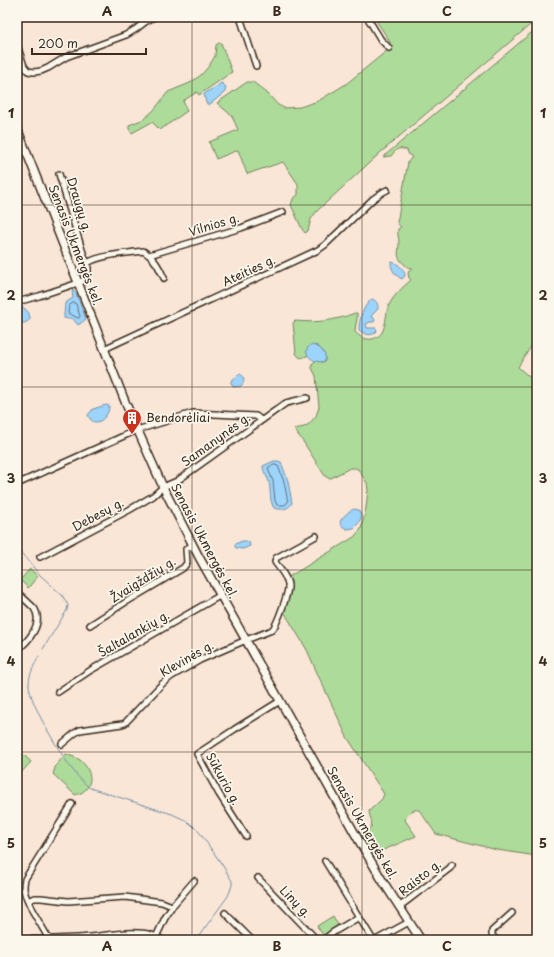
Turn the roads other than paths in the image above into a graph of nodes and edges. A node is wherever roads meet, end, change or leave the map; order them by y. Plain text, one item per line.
1 (154, 17) edge
2 (240, 17) edge
3 (367, 17) edge
4 (17, 45) edge
5 (389, 48) dead end
6 (256, 66) dead end
7 (17, 128) edge
8 (59, 174) dead end
9 (387, 190) dead end
10 (284, 212) dead end
11 (149, 255) junction
12 (87, 263) junction
13 (164, 278) dead end
14 (78, 283) junction
15 (17, 302) edge
16 (104, 349) junction
17 (306, 398) dead end
18 (261, 420) junction
19 (137, 430) junction
20 (17, 484) edge
21 (163, 487) junction
22 (316, 536) dead end
23 (193, 545) junction
24 (40, 556) dead end
25 (17, 592) edge
26 (221, 595) junction
27 (90, 625) dead end
28 (246, 640) junction
29 (17, 650) edge
30 (58, 692) dead end
31 (280, 701) junction
32 (62, 744) dead end
33 (72, 804) dead end
34 (246, 836) dead end
35 (325, 861) dead end
36 (452, 865) dead end
37 (258, 878) dead end
38 (194, 881) dead end
39 (28, 902) junction
40 (172, 906) junction
41 (399, 907) junction
42 (225, 913) dead end
43 (512, 913) dead end
44 (358, 917) junction
45 (409, 922) junction
46 (156, 937) junction
47 (49, 938) junction
48 (17, 939) edge
49 (79, 939) edge
50 (163, 940) edge
51 (252, 940) edge
52 (317, 940) edge
53 (324, 940) edge
54 (373, 940) edge
55 (376, 940) edge
56 (421, 940) edge
57 (496, 940) edge

1 - 4 street
2 - 6 street
3 - 5 street
7 - 14 main road, Senasis Ukmergės kel.
8 - 12 street, Draugų g.
9 - 16 street, Ateities g.
10 - 11 street, Vilnios g.
11 - 12 street, Vilnios g.
11 - 13 street
12 - 14 street
14 - 15 street
14 - 16 main road, Senasis Ukmergės kel.
16 - 19 main road, Senasis Ukmergės kel.
17 - 18 street, Samanynės g.
18 - 19 street, Samanynės g.
18 - 21 street, Samanynės g.
19 - 20 street, Samanynės g.
19 - 21 main road, Senasis Ukmergės kel.
21 - 23 main road, Senasis Ukmergės kel.
21 - 24 street, Debesų g.
22 - 28 street, Klevinės g.
23 - 26 main road, Senasis Ukmergės kel.
23 - 27 street, Žvaigždžių g.
25 - 29 street
26 - 28 main road, Senasis Ukmergės kel.
26 - 30 street, Šaltalankių g.
28 - 31 main road, Senasis Ukmergės kel.
28 - 32 street, Klevinės g.
31 - 34 street, Sūkurio g.
31 - 41 main road, Senasis Ukmergės kel.
33 - 39 street
35 - 44 street
36 - 41 street, Raisto g.
37 - 52 street, Linų g.
38 - 40 street
39 - 40 street
39 - 47 street
40 - 46 street
41 - 45 main road, Senasis Ukmergės kel.
42 - 51 street
43 - 57 street
44 - 53 street
44 - 54 street
45 - 55 street
45 - 56 main road, Senasis Ukmergės kel.
46 - 49 street
46 - 50 street
47 - 48 street
47 - 49 street

